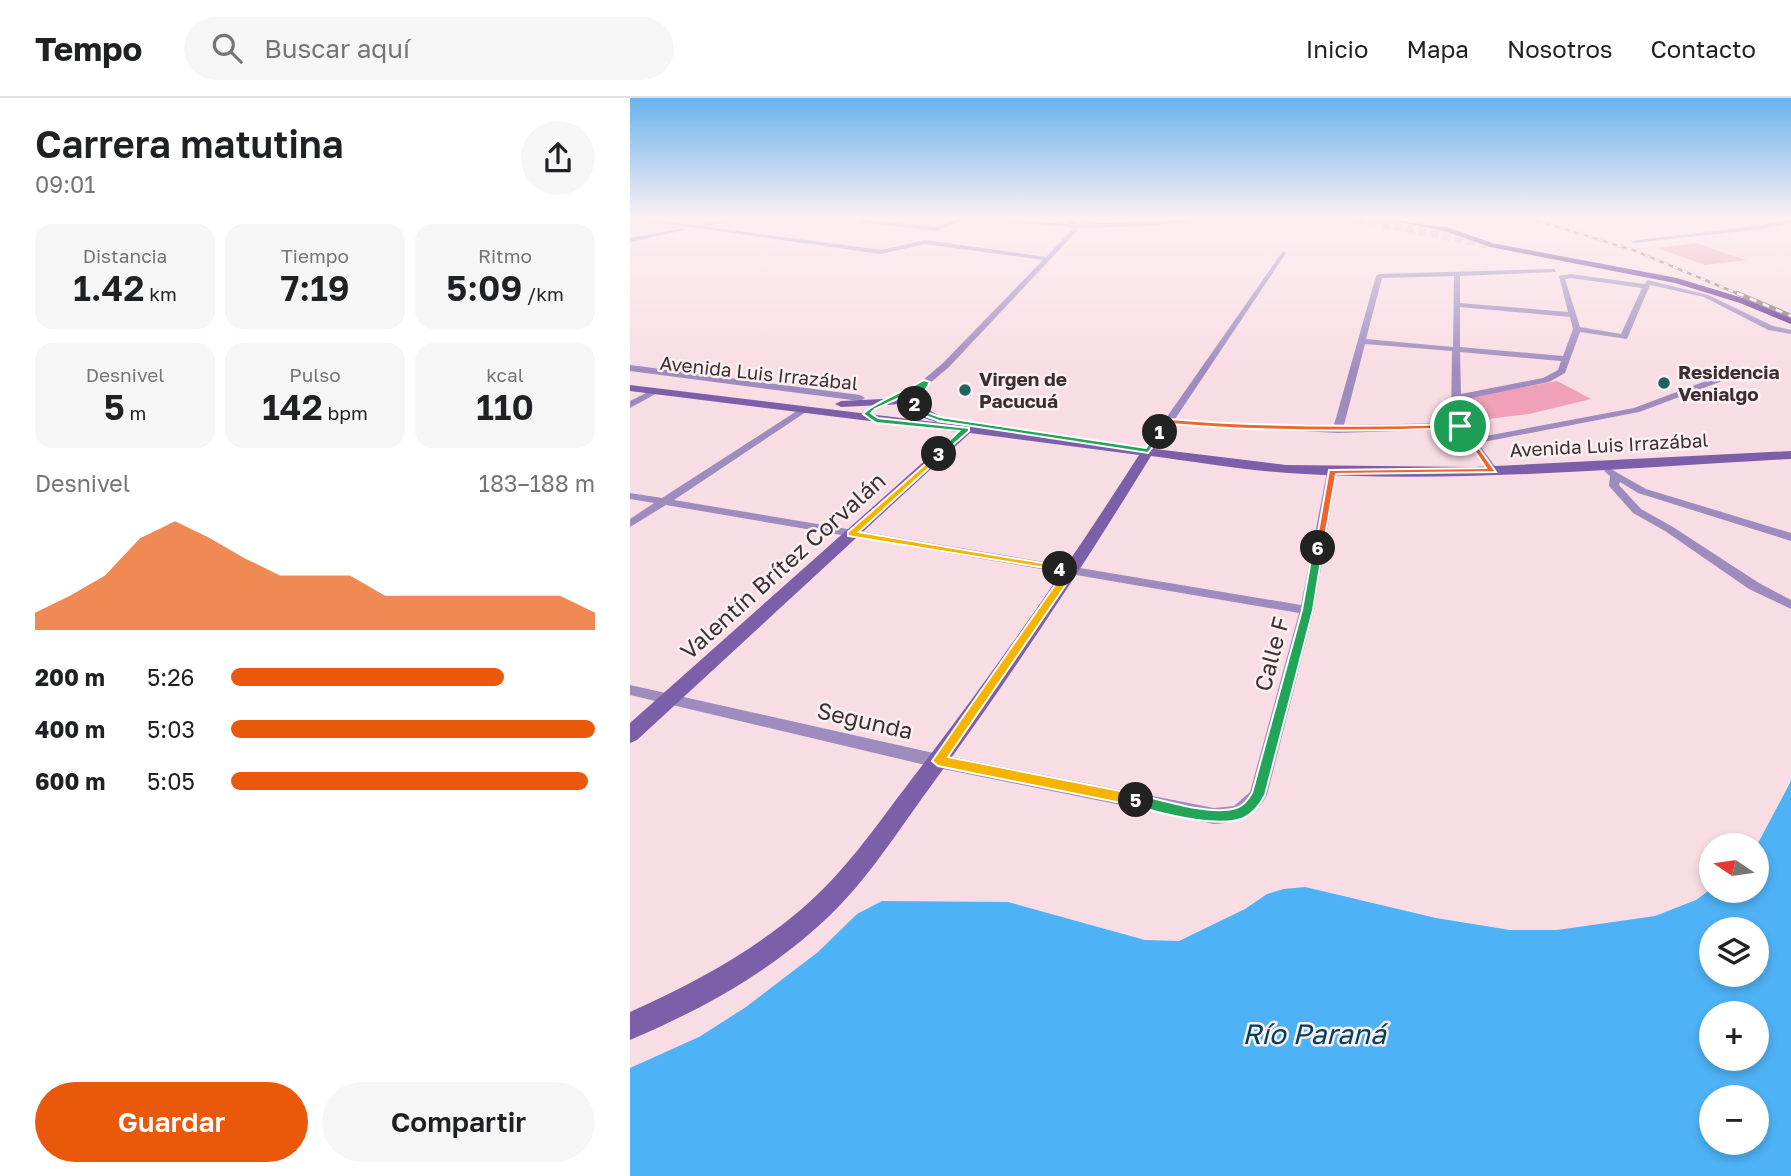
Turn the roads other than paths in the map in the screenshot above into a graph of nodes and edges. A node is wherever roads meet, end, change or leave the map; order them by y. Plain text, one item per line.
1 (1038, 269) edge
2 (1272, 269) edge
3 (1617, 269) edge
4 (1554, 271) dead end
5 (1457, 273) junction
6 (1647, 287) junction
7 (1457, 305) junction
8 (1572, 315) junction
9 (1791, 321) edge
10 (1577, 329) junction
11 (1791, 332) edge
12 (1360, 341) junction
13 (1456, 349) junction
14 (1567, 359) junction
15 (630, 368) edge
16 (630, 378) edge
17 (706, 378) junction
18 (1722, 378) dead end
19 (926, 382) junction
20 (691, 386) junction
21 (630, 388) edge
22 (657, 391) junction
23 (860, 398) dead end
24 (1456, 398) junction
25 (888, 402) junction
26 (630, 405) edge
27 (914, 408) junction
28 (803, 410) junction
29 (868, 417) junction
30 (890, 421) junction
31 (1168, 421) junction
32 (1460, 426) junction
33 (966, 430) junction
34 (1338, 430) junction
35 (1473, 441) junction
36 (1095, 444) junction
37 (1148, 451) junction
38 (1791, 455) edge
39 (1601, 465) junction
40 (1493, 470) junction
41 (1332, 472) junction
42 (1615, 477) junction
43 (630, 496) edge
44 (663, 502) junction
45 (630, 524) edge
46 (851, 534) junction
47 (1791, 537) edge
48 (1071, 570) junction
49 (1791, 605) edge
50 (1307, 610) junction
51 (630, 690) edge
52 (670, 700) junction
53 (630, 735) edge
54 (938, 761) junction
55 (1214, 816) joint
56 (630, 1026) edge

1 - 19 street
2 - 31 street
3 - 9 highway
4 - 5 street
5 - 7 street
5 - 12 street
6 - 8 street
6 - 10 street
6 - 11 street
7 - 8 street
7 - 13 street
8 - 10 street
10 - 14 street
12 - 13 street
12 - 34 street
13 - 14 street
13 - 24 street
14 - 24 street
15 - 17 street
16 - 20 main road, Avenida Luis Irrazábal
17 - 20 street
17 - 23 street
18 - 35 street
19 - 25 street
19 - 27 street
20 - 25 main road, Avenida Luis Irrazábal
21 - 22 main road, Avenida Luis Irrazábal
22 - 26 street
22 - 28 main road, Avenida Luis Irrazábal
24 - 32 street
25 - 27 main road, Avenida Luis Irrazábal
25 - 29 main road, Avenida Luis Irrazábal
27 - 30 main road
27 - 36 main road, Avenida Luis Irrazábal
28 - 29 main road, Avenida Luis Irrazábal
28 - 44 street
29 - 30 main road, Avenida Luis Irrazábal
30 - 33 main road, Avenida Luis Irrazábal
31 - 34 street
31 - 37 street
32 - 34 street
32 - 35 street
33 - 36 main road, Avenida Luis Irrazábal
33 - 46 main road, Valentín Brítez Corvalán
35 - 40 street
36 - 37 main road, Avenida Luis Irrazábal
37 - 41 main road, Avenida Luis Irrazábal
37 - 48 main road
38 - 39 main road, Avenida Luis Irrazábal
39 - 40 main road, Avenida Luis Irrazábal
39 - 42 street
40 - 41 main road, Avenida Luis Irrazábal
41 - 50 street, Calle F
42 - 47 street
42 - 49 street
43 - 44 street
44 - 45 street
44 - 46 street
46 - 48 street
46 - 52 main road, Valentín Brítez Corvalán
48 - 50 street
48 - 54 main road
50 - 55 street, Calle F
51 - 52 street, Segunda
52 - 53 main road, Valentín Brítez Corvalán
52 - 54 street, Segunda
54 - 55 street, Segunda
54 - 56 main road

